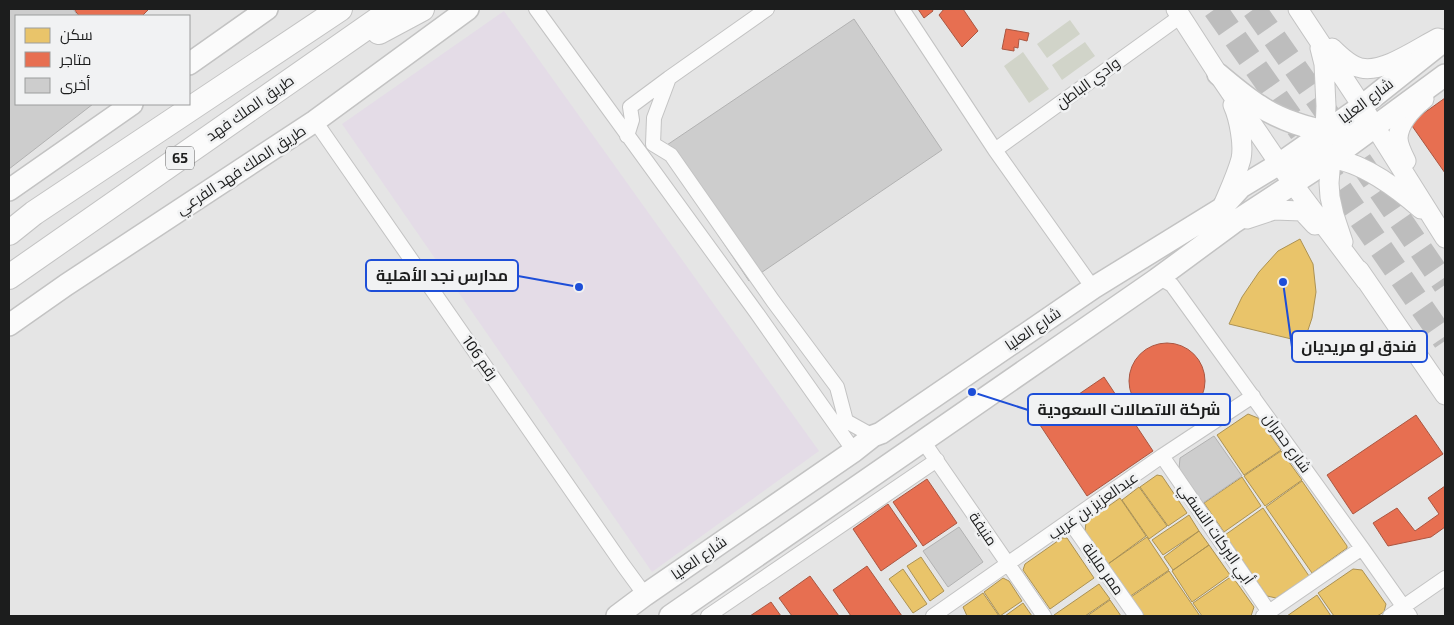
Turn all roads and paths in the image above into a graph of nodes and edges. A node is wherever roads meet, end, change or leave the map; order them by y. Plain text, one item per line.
1 (267, 9) edge
2 (340, 9) edge
3 (394, 9) edge
4 (422, 9) edge
5 (468, 9) edge
6 (536, 9) edge
7 (766, 9) edge
8 (902, 9) edge
9 (1298, 9) edge
10 (1179, 12) edge
11 (319, 17) edge
12 (1315, 33) junction
13 (1445, 33) edge
14 (351, 38) junction
15 (1445, 40) edge
16 (190, 63) edge
17 (1218, 74) junction
18 (1445, 75) edge
19 (669, 78) junction
20 (1445, 81) edge
21 (131, 105) edge
22 (1362, 106) junction
23 (315, 121) junction
24 (1375, 126) junction
25 (1349, 130) junction
26 (1325, 131) junction
27 (627, 136) junction
28 (995, 150) junction
29 (1331, 159) junction
30 (1308, 160) junction
31 (1279, 164) junction
32 (1293, 184) junction
33 (9, 190) edge
34 (34, 213) junction
35 (1227, 216) junction
36 (9, 227) edge
37 (1441, 232) edge
38 (9, 233) edge
39 (28, 264) junction
40 (9, 277) edge
41 (1157, 279) junction
42 (1366, 281) junction
43 (1093, 288) junction
44 (9, 290) edge
45 (9, 325) edge
46 (1445, 395) edge
47 (1253, 396) junction
48 (873, 436) junction
49 (923, 441) junction
50 (854, 451) junction
51 (1162, 456) junction
52 (937, 460) junction
53 (853, 489) junction
54 (1070, 522) junction
55 (1362, 548) junction
56 (1008, 565) junction
57 (1445, 578) edge
58 (645, 595) junction
59 (952, 611) edge
60 (1407, 612) edge
61 (1266, 614) edge
62 (617, 616) edge
63 (670, 616) edge
64 (708, 616) edge
65 (933, 616) edge
66 (1044, 616) edge
67 (1136, 616) edge
68 (1390, 616) edge

1 - 16 main road
2 - 11 highway, 65
3 - 14 highway, طريق الملك فهد / 65
4 - 14 highway
5 - 23 main road, طريق الملك فهد الفرعي
6 - 27 street
7 - 19 street
8 - 28 street
9 - 12 main road
10 - 17 main road
10 - 28 street, وادي الباطن
11 - 34 highway, 65
12 - 13 main road
12 - 22 main road
12 - 26 main road
14 - 39 highway, طريق الملك فهد / 65
15 - 22 main road, شارع العليا
17 - 26 main road
17 - 31 main road
17 - 35 main road
18 - 24 main road, شارع العليا
19 - 27 street
19 - 48 street
20 - 37 main road
21 - 33 main road
22 - 24 main road
22 - 25 main road
22 - 26 main road, شارع العليا
23 - 45 main road, طريق الملك فهد الفرعي
23 - 58 street, رقم 106
24 - 25 main road
24 - 29 main road, شارع العليا
24 - 37 main road
25 - 26 main road
25 - 29 main road
26 - 30 main road
26 - 31 main road, شارع العليا
27 - 50 street
28 - 43 street
29 - 30 main road
29 - 32 main road, شارع العليا
29 - 37 main road
29 - 42 main road
30 - 31 main road
30 - 32 main road
31 - 32 main road
31 - 35 main road, شارع العليا
32 - 35 main road, شارع العليا
32 - 42 main road
34 - 36 highway
34 - 38 highway, 65
35 - 41 main road, شارع العليا
35 - 42 main road
35 - 43 main road, شارع العليا
39 - 40 highway, طريق الملك فهد / 65
39 - 44 highway
41 - 47 street, شارع حمران
41 - 49 main road, شارع العليا
42 - 46 main road
43 - 48 main road, شارع العليا
47 - 51 street, عبدالعزيز بن غريب
47 - 55 street, شارع حمران
48 - 50 main road, شارع العليا
49 - 52 street, منيفة
49 - 53 main road, شارع العليا
50 - 53 main road
50 - 58 main road, شارع العليا
51 - 54 street, عبدالعزيز بن غريب
51 - 61 street, أبي البركات النسفي
52 - 56 street, منيفة
52 - 64 street
53 - 63 main road, شارع العليا
54 - 56 street, عبدالعزيز بن غريب
54 - 67 street, ممر مليلة
55 - 60 street, شارع حمران
55 - 61 street
56 - 59 street, عبدالعزيز بن غريب
56 - 66 street, منيفة
57 - 60 street
58 - 62 main road, شارع العليا
59 - 65 street, عبدالعزيز بن غريب
60 - 68 street

